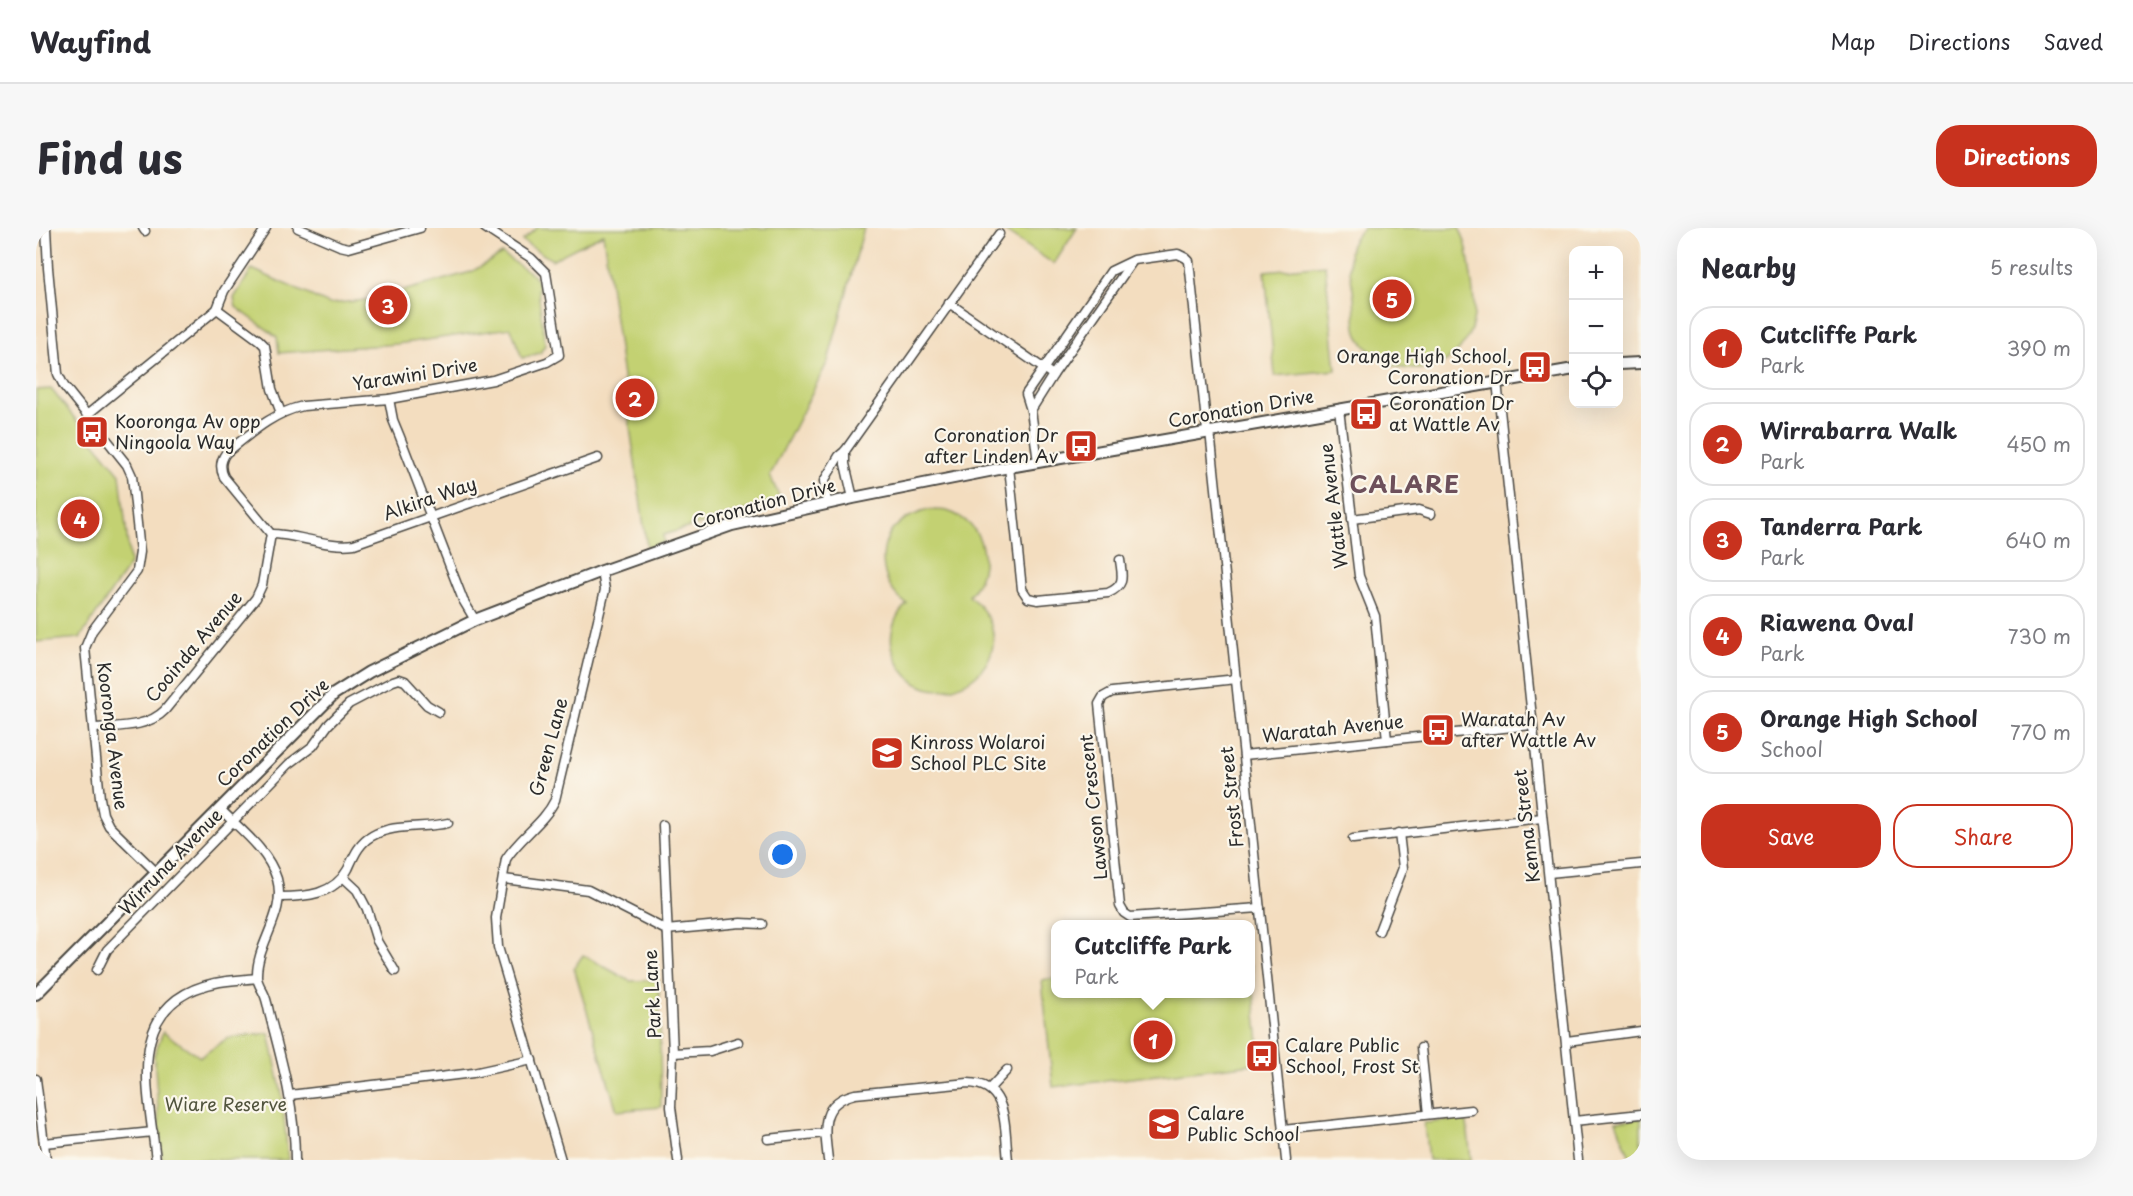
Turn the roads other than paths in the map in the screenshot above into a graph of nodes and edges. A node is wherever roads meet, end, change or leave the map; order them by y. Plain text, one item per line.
1 (46, 228) edge
2 (266, 228) edge
3 (298, 228) edge
4 (420, 228) edge
5 (485, 228) edge
6 (999, 234) dead end
7 (1134, 260) junction
8 (949, 303) junction
9 (217, 309) junction
10 (1641, 362) edge
11 (1623, 363) edge
12 (1042, 368) junction
13 (1569, 370) edge
14 (1053, 375) junction
15 (1497, 381) junction
16 (389, 399) junction
17 (1340, 409) junction
18 (1031, 410) junction
19 (281, 413) junction
20 (88, 414) junction
21 (1209, 431) junction
22 (845, 451) junction
23 (598, 458) dead end
24 (1038, 462) junction
25 (1009, 467) junction
26 (853, 498) junction
27 (827, 503) junction
28 (1431, 514) dead end
29 (431, 517) junction
30 (1352, 519) junction
31 (271, 534) junction
32 (1120, 560) dead end
33 (602, 571) junction
34 (475, 620) junction
35 (1237, 679) junction
36 (439, 712) dead end
37 (1532, 725) junction
38 (94, 728) junction
39 (1387, 740) junction
40 (1244, 755) junction
41 (220, 809) junction
42 (1542, 818) junction
43 (233, 822) junction
44 (448, 823) dead end
45 (663, 825) dead end
46 (1399, 832) junction
47 (1353, 839) dead end
48 (1641, 864) edge
49 (157, 873) junction
50 (1549, 873) junction
51 (343, 877) junction
52 (504, 879) junction
53 (279, 897) junction
54 (1260, 908) junction
55 (762, 924) dead end
56 (666, 930) junction
57 (1379, 930) dead end
58 (97, 970) dead end
59 (395, 971) dead end
60 (256, 978) junction
61 (36, 994) edge
62 (1641, 1031) edge
63 (1567, 1041) junction
64 (738, 1042) dead end
65 (1421, 1048) dead end
66 (673, 1053) junction
67 (532, 1060) junction
68 (1007, 1070) dead end
69 (36, 1079) edge
70 (990, 1088) junction
71 (290, 1095) junction
72 (1471, 1110) dead end
73 (1428, 1114) junction
74 (1641, 1114) edge
75 (1574, 1121) junction
76 (1283, 1130) junction
77 (153, 1132) junction
78 (825, 1133) junction
79 (768, 1139) dead end
80 (44, 1143) junction
81 (46, 1160) edge
82 (156, 1160) edge
83 (295, 1160) edge
84 (561, 1160) edge
85 (678, 1160) edge
86 (828, 1160) edge
87 (1008, 1160) edge
88 (1286, 1160) edge
89 (1578, 1160) edge

1 - 20 street, Kooronga Avenue
2 - 9 street
3 - 4 street
5 - 16 street, Yarawini Drive
6 - 8 street
7 - 12 street
7 - 14 street
7 - 21 street, Frost Street
8 - 12 street
8 - 22 street
9 - 19 street
9 - 20 street
10 - 11 main road
12 - 14 street
12 - 18 street
13 - 15 main road, Coronation Drive
14 - 18 street
15 - 17 main road, Coronation Drive
15 - 37 street, Kenna Street
16 - 19 street, Yarawini Drive
16 - 29 street
17 - 21 main road, Coronation Drive
17 - 30 street, Wattle Avenue
18 - 24 street
19 - 31 street, Yarawini Drive
20 - 38 street, Kooronga Avenue
21 - 24 main road, Coronation Drive
21 - 35 street, Frost Street
22 - 26 street
22 - 27 street
23 - 29 street, Alkira Way
24 - 25 main road, Coronation Drive
25 - 26 main road, Coronation Drive
25 - 32 street
26 - 27 main road, Coronation Drive
27 - 33 main road, Coronation Drive
28 - 30 street
29 - 31 street, Alkira Way
29 - 34 street
30 - 39 street, Wattle Avenue
31 - 38 street, Cooinda Avenue
33 - 34 main road, Coronation Drive
33 - 52 street, Green Lane
34 - 41 main road, Coronation Drive
35 - 40 street, Frost Street
35 - 54 street, Lawson Crescent
36 - 43 street, Wirruna Avenue
37 - 39 street, Waratah Avenue
37 - 42 street, Kenna Street
38 - 49 street, Kooronga Avenue
39 - 40 street, Waratah Avenue
40 - 54 street, Frost Street
41 - 43 street
41 - 49 main road, Coronation Drive
42 - 46 street
42 - 50 street, Kenna Street
43 - 53 street
43 - 58 street, Wirruna Avenue
44 - 51 street
45 - 56 street, Park Lane
46 - 47 street
46 - 57 street
48 - 50 street
49 - 61 main road, Coronation Drive
50 - 63 street, Kenna Street
51 - 53 street
51 - 59 street
52 - 56 street
52 - 67 street, Green Lane
53 - 60 street
54 - 76 street, Frost Street
55 - 56 street
56 - 66 street, Park Lane
60 - 71 street
60 - 77 street
62 - 63 street
63 - 75 street, Kenna Street
64 - 66 street
65 - 73 street
66 - 85 street, Park Lane
67 - 71 street
67 - 84 street, Green Lane
68 - 70 street
69 - 80 street
70 - 78 street
70 - 87 street
71 - 83 street
72 - 73 street
73 - 76 street
74 - 75 street
75 - 89 street, Kenna Street
76 - 88 street, Frost Street
77 - 80 street
77 - 82 street
78 - 79 street
78 - 86 street
80 - 81 street

